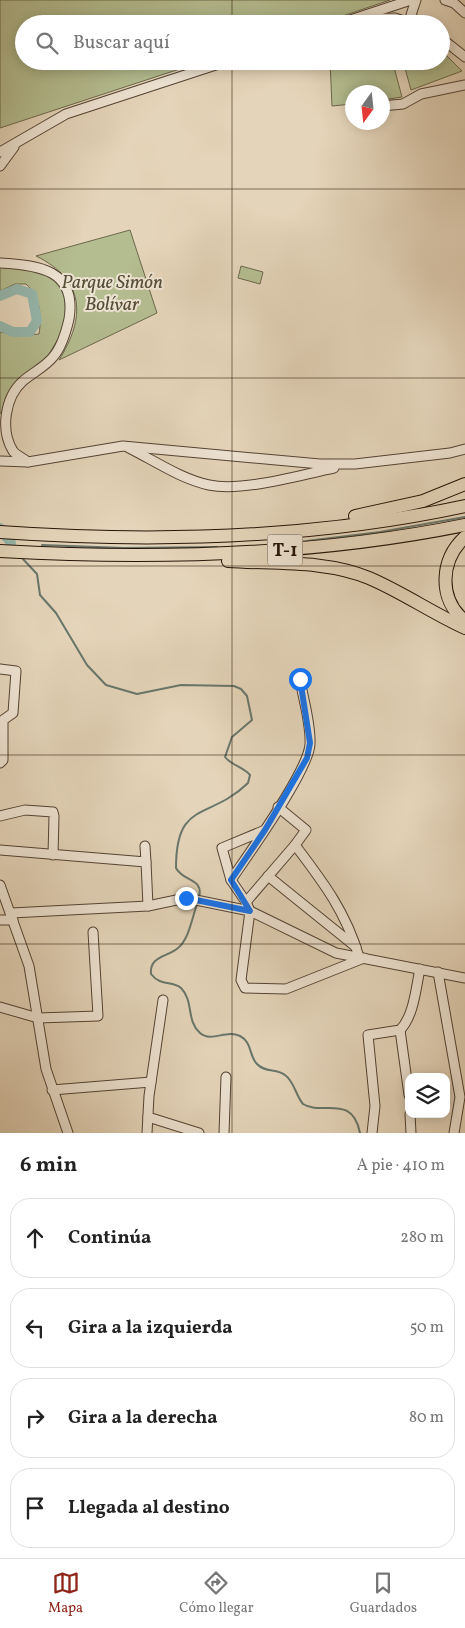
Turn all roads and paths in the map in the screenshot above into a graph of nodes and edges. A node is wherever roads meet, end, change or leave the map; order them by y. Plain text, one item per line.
1 (412, 0) edge
2 (416, 0) edge
3 (445, 0) edge
4 (465, 13) edge
5 (364, 15) edge
6 (410, 15) edge
7 (452, 45) junction
8 (465, 46) edge
9 (465, 57) edge
10 (465, 62) edge
11 (200, 70) edge
12 (465, 85) edge
13 (390, 105) edge
14 (18, 143) junction
15 (0, 152) edge
16 (0, 166) edge
17 (0, 262) edge
18 (127, 447) junction
19 (465, 449) edge
20 (14, 452) junction
21 (2, 461) edge
22 (28, 462) junction
23 (355, 464) junction
24 (465, 484) edge
25 (465, 506) edge
26 (465, 525) edge
27 (0, 532) edge
28 (232, 536) junction
29 (465, 537) edge
30 (0, 551) edge
31 (104, 556) junction
32 (465, 621) edge
33 (465, 628) edge
34 (0, 669) edge
35 (300, 679) dead end
36 (0, 763) edge
37 (278, 808) junction
38 (0, 816) edge
39 (265, 830) junction
40 (295, 844) junction
41 (145, 846) dead end
42 (0, 850) edge
43 (53, 855) junction
44 (146, 862) junction
45 (268, 876) junction
46 (231, 880) junction
47 (0, 885) edge
48 (246, 902) junction
49 (148, 906) junction
50 (250, 911) junction
51 (12, 916) junction
52 (0, 920) edge
53 (92, 932) dead end
54 (356, 947) junction
55 (362, 958) junction
56 (420, 969) junction
57 (438, 972) junction
58 (465, 978) edge
59 (163, 1000) dead end
60 (0, 1007) edge
61 (38, 1018) junction
62 (400, 1030) junction
63 (406, 1073) edge
64 (226, 1077) dead end
65 (151, 1082) junction
66 (52, 1090) junction
67 (148, 1117) junction
68 (410, 1118) edge
69 (190, 1132) edge
70 (68, 1133) edge
71 (147, 1133) edge
72 (199, 1133) edge
73 (224, 1133) edge
74 (372, 1133) edge
75 (411, 1133) edge
76 (454, 1133) edge

1 - 5 street
2 - 6 street
3 - 4 street
7 - 8 street
7 - 9 street
7 - 10 street
11 - 14 street
12 - 13 street
14 - 15 street
14 - 16 street
17 - 20 street
18 - 22 street
18 - 23 street
18 - 23 street
19 - 23 street
20 - 21 street
20 - 22 street
21 - 22 street
24 - 28 highway
25 - 28 highway, T-1
26 - 31 highway, T-1
27 - 28 highway, T-1
29 - 32 highway
30 - 31 highway, T-1
31 - 33 highway
34 - 36 street
35 - 37 street
37 - 39 street
37 - 40 street
38 - 43 street
39 - 46 street
39 - 46 street
40 - 45 street
40 - 54 street
41 - 44 street
42 - 43 street
43 - 44 street
44 - 49 street
45 - 48 street
45 - 54 street
46 - 48 street
47 - 51 street
48 - 50 street
49 - 50 street
49 - 51 street
50 - 55 street
50 - 55 street
51 - 52 street
51 - 61 street
53 - 61 street
54 - 55 street
55 - 56 street
56 - 57 street
56 - 62 street
57 - 58 street
57 - 76 street
59 - 65 street
60 - 61 street
61 - 66 street
62 - 63 street
62 - 74 street
64 - 73 street
65 - 66 street
65 - 67 street
66 - 70 street
67 - 69 street
67 - 71 street
68 - 75 street
69 - 72 street

